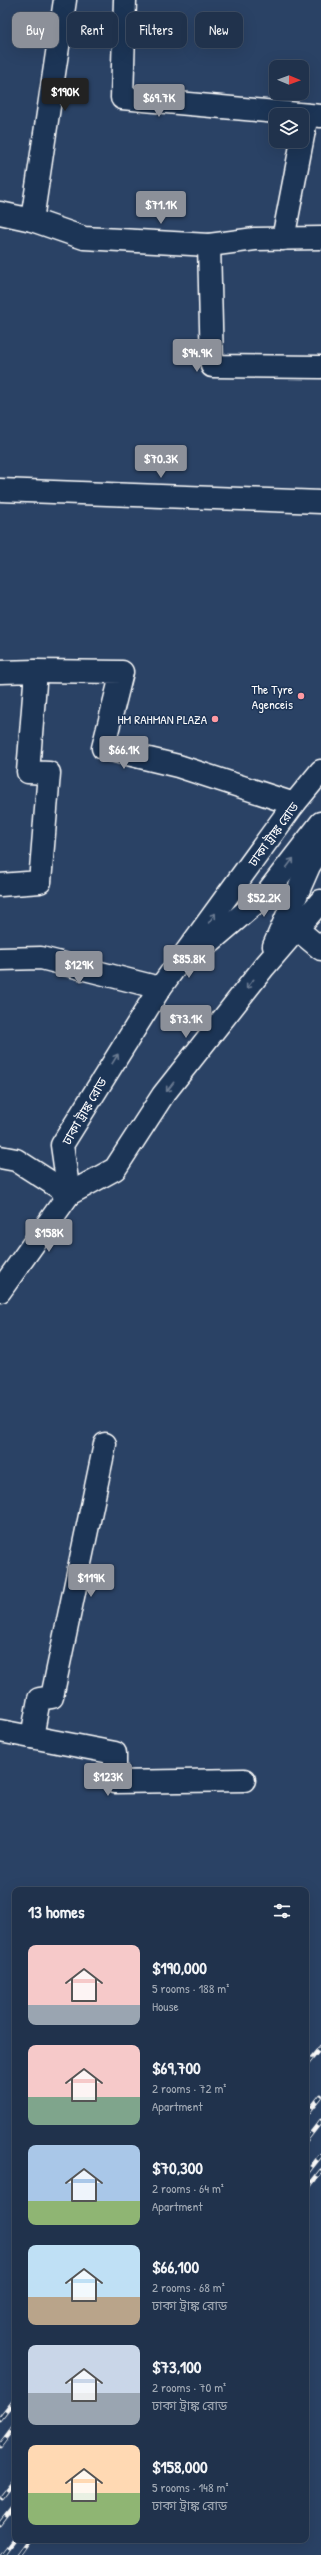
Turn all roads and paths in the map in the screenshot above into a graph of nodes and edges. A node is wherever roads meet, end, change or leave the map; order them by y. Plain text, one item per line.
1 (65, 0) edge
2 (125, 0) edge
3 (314, 116) edge
4 (0, 214) edge
5 (32, 220) junction
6 (321, 238) edge
7 (283, 239) junction
8 (209, 245) junction
9 (321, 367) edge
10 (0, 490) edge
11 (321, 502) edge
12 (36, 671) junction
13 (0, 672) edge
14 (321, 771) edge
15 (294, 804) junction
16 (321, 823) edge
17 (321, 848) edge
18 (0, 885) edge
19 (321, 901) edge
20 (297, 929) junction
21 (321, 949) edge
22 (0, 959) edge
23 (264, 967) junction
24 (165, 982) junction
25 (0, 1157) edge
26 (69, 1194) junction
27 (0, 1291) edge
28 (106, 1444) dead end
29 (0, 1731) edge
30 (32, 1737) junction
31 (244, 1780) dead end

1 - 5 street
2 - 3 street
3 - 7 street
4 - 5 street
5 - 8 street
6 - 7 street
7 - 8 street
8 - 9 street
10 - 11 street
12 - 13 street
12 - 15 street
12 - 18 street
14 - 15 street, ঢাকা ট্রাঙ্ক রোড
24 -> 15 street, ঢাকা ট্রাঙ্ক রোড
24 -> 16 street, ঢাকা ট্রাঙ্ক রোড
17 - 23 street
19 - 20 street
20 - 21 street
20 - 23 street
22 - 24 street
23 -> 26 street
26 -> 24 street, ঢাকা ট্রাঙ্ক রোড
25 - 26 street
26 - 27 street
28 - 30 street
29 - 30 street
30 - 31 street

